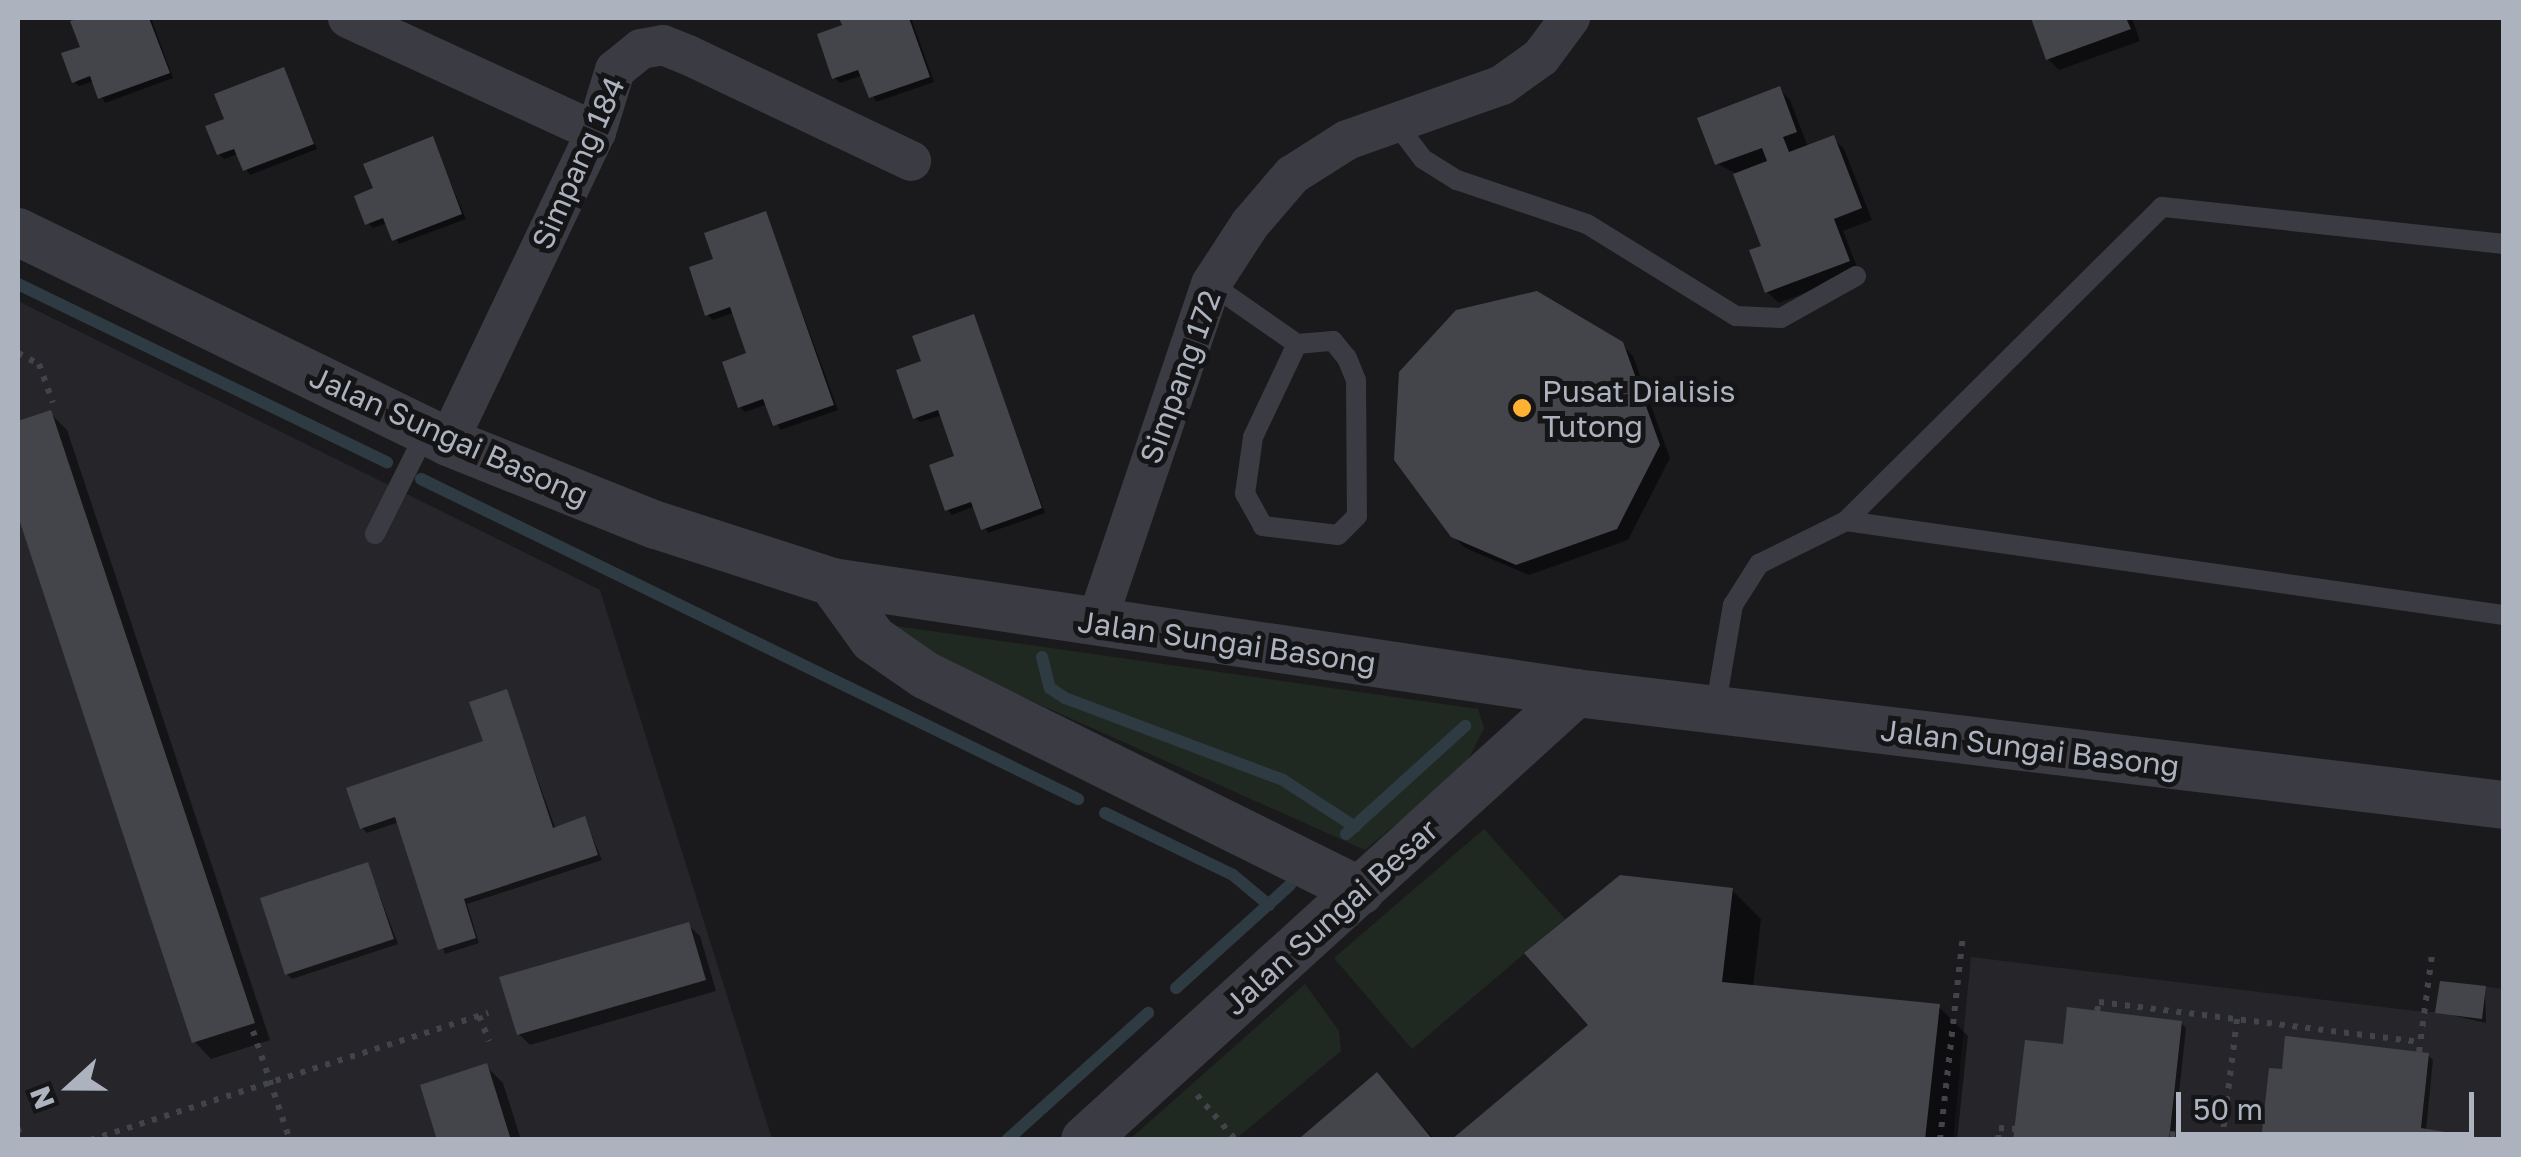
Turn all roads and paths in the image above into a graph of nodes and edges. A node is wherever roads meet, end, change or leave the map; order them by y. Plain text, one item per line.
1 (348, 18) edge
2 (1570, 18) edge
3 (1398, 126) junction
4 (596, 132) junction
5 (911, 161) dead end
6 (18, 232) edge
7 (2504, 244) edge
8 (1856, 276) dead end
9 (1211, 284) junction
10 (1297, 344) junction
11 (18, 353) edge
12 (53, 402) dead end
13 (437, 437) junction
14 (1846, 521) junction
15 (375, 534) dead end
16 (832, 582) junction
17 (2504, 615) edge
18 (1096, 624) junction
19 (1576, 693) junction
20 (1715, 710) junction
21 (2504, 805) edge
22 (1360, 892) junction
23 (1964, 935) dead end
24 (2432, 954) dead end
25 (2097, 1011) dead end
26 (488, 1013) dead end
27 (479, 1016) junction
28 (2237, 1019) junction
29 (253, 1030) dead end
30 (488, 1041) dead end
31 (2420, 1042) junction
32 (2418, 1052) dead end
33 (1169, 1064) junction
34 (271, 1082) junction
35 (18, 1128) edge
36 (2014, 1129) dead end
37 (2170, 1134) dead end
38 (22, 1140) edge
39 (90, 1140) edge
40 (290, 1140) edge
41 (1085, 1140) edge
42 (1236, 1140) edge
43 (1940, 1140) edge
44 (1998, 1140) edge
45 (2219, 1140) edge

1 - 4 street
2 - 3 street, Simpang 172
3 - 8 lane
3 - 9 street, Simpang 172
4 - 5 street, Simpang 184
4 - 13 street, Simpang 184
6 - 13 street, Jalan Sungai Basong
7 - 14 lane
9 - 10 lane
9 - 18 street, Simpang 172
10 - 10 lane
11 - 12 path
13 - 15 lane
13 - 16 street, Jalan Sungai Basong
14 - 17 lane
14 - 20 lane
16 - 18 street, Jalan Sungai Basong
16 - 22 street
18 - 19 street, Jalan Sungai Basong
19 - 20 street, Jalan Sungai Basong
19 - 22 street, Jalan Sungai Besar
20 - 21 street, Jalan Sungai Basong
22 - 33 street, Jalan Sungai Besar
23 - 43 path
24 - 31 path
25 - 28 path
26 - 27 path
27 - 30 path
27 - 34 path
28 - 31 path
28 - 45 path
29 - 34 path
31 - 32 path
33 - 41 street, Jalan Sungai Besar
33 - 42 path
34 - 39 path
34 - 40 path
35 - 38 path
36 - 44 path
37 - 45 path

